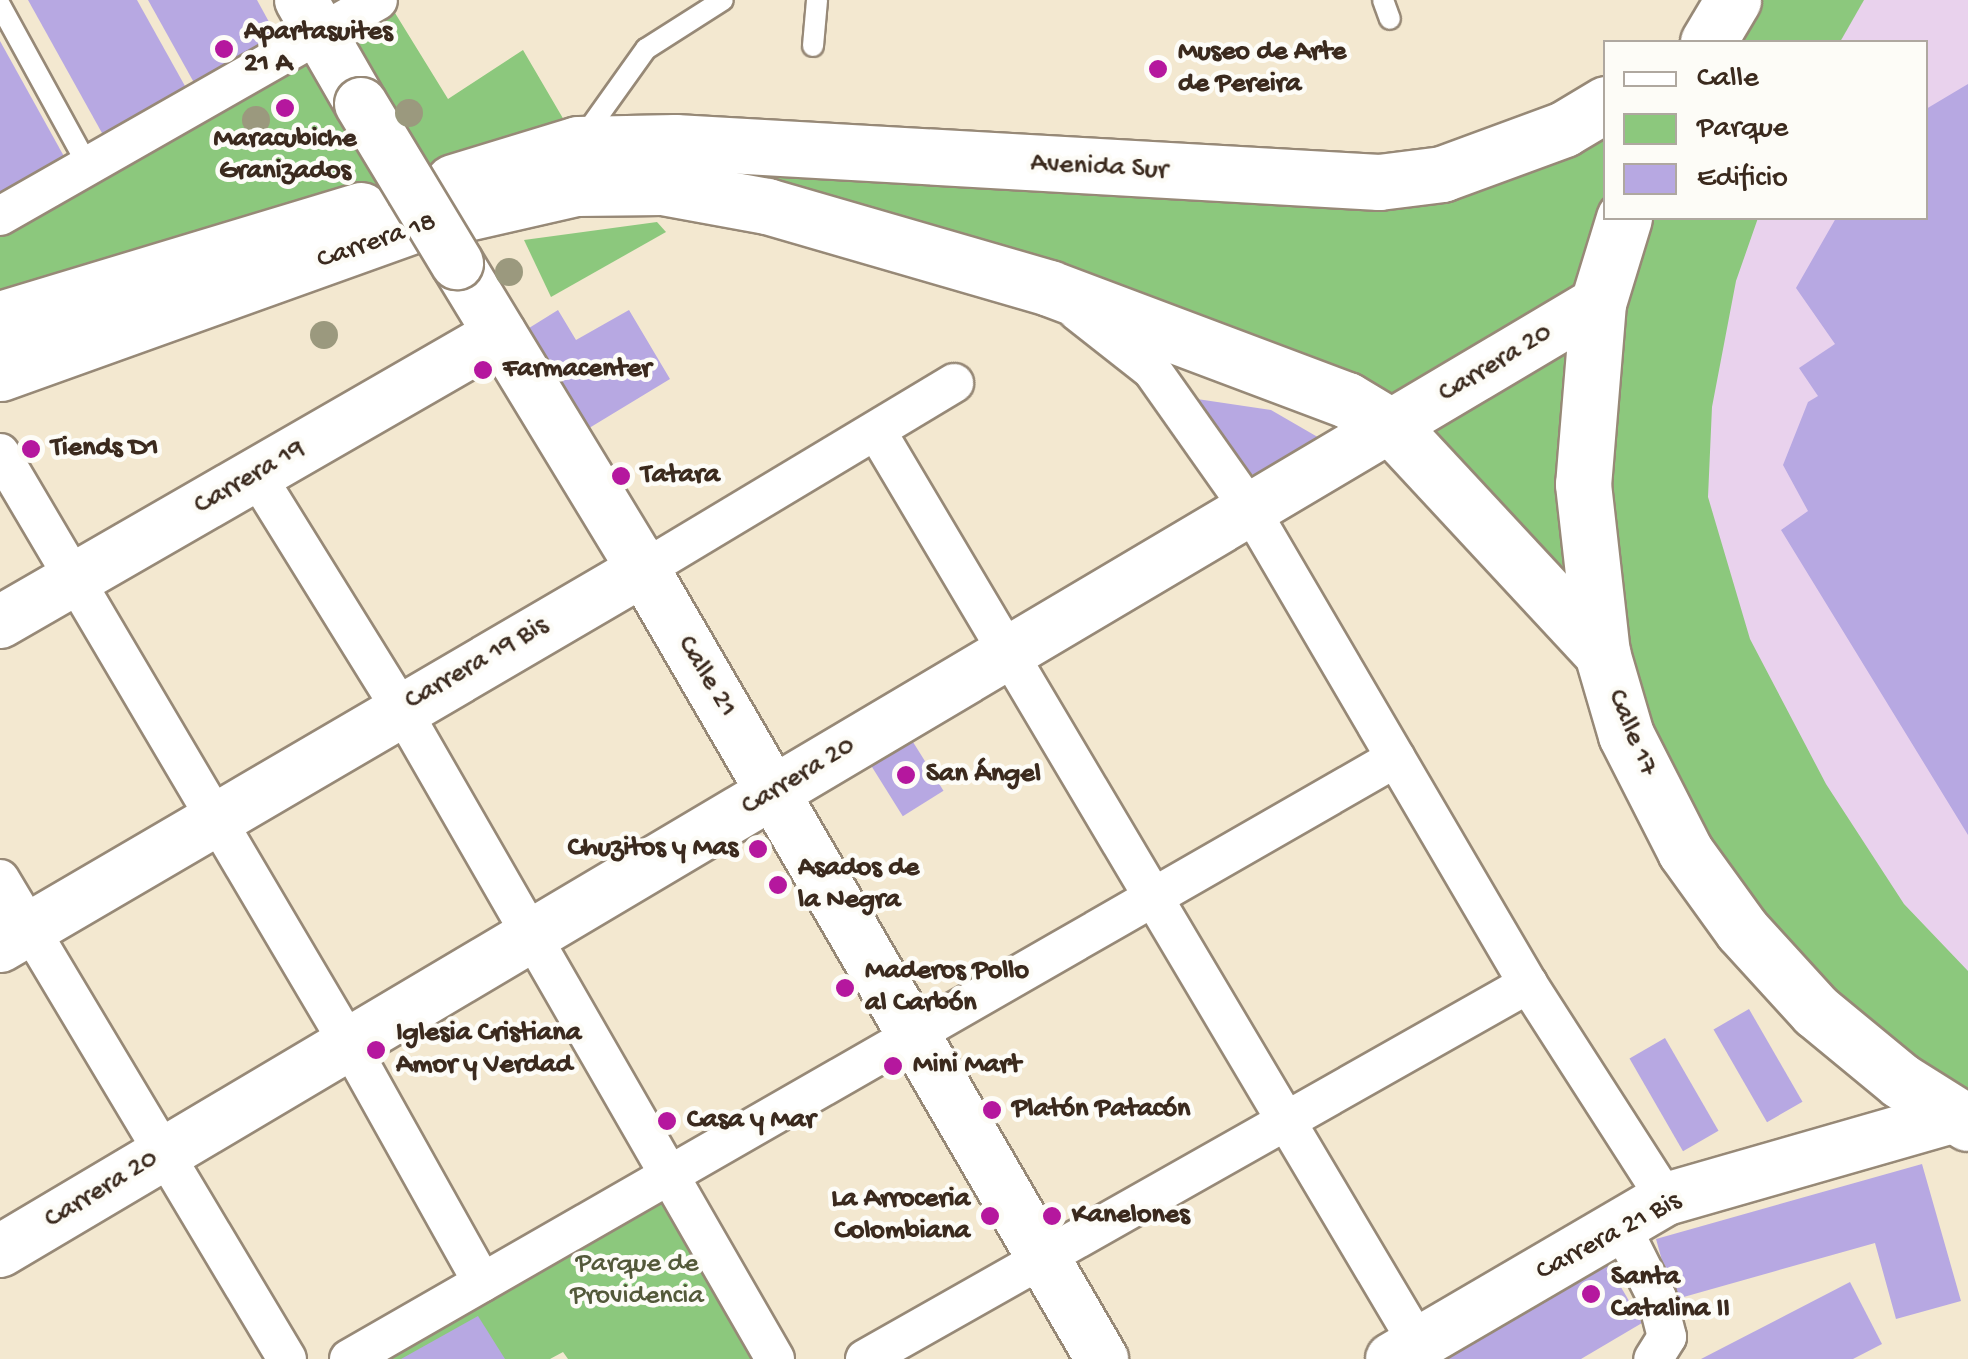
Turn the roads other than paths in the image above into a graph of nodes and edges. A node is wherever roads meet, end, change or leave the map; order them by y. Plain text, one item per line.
1 (378, 0) edge
2 (723, 0) edge
3 (816, 0) edge
4 (1733, 0) edge
5 (0, 5) edge
6 (310, 16) edge
7 (1709, 40) edge
8 (813, 46) dead end
9 (1603, 106) edge
10 (88, 166) junction
11 (577, 166) junction
12 (0, 216) edge
13 (1623, 220) edge
14 (1048, 288) junction
15 (1598, 302) junction
16 (0, 319) edge
17 (500, 334) junction
18 (0, 373) edge
19 (954, 383) dead end
20 (1392, 427) junction
21 (877, 432) junction
22 (0, 453) edge
23 (256, 474) junction
24 (1250, 510) junction
25 (643, 570) junction
26 (73, 578) junction
27 (0, 622) edge
28 (1010, 651) junction
29 (1602, 653) junction
30 (400, 708) junction
31 (1396, 758) junction
32 (773, 792) junction
33 (216, 818) junction
34 (0, 880) edge
35 (1152, 895) junction
36 (533, 935) junction
37 (14, 937) edge
38 (1528, 984) junction
39 (912, 1032) junction
40 (349, 1044) junction
41 (1290, 1120) junction
42 (1964, 1129) edge
43 (165, 1152) junction
44 (665, 1174) junction
45 (1666, 1200) junction
46 (1621, 1226) junction
47 (0, 1251) edge
48 (1044, 1262) junction
49 (482, 1282) junction
50 (1405, 1351) edge
51 (287, 1359) edge
52 (350, 1359) edge
53 (775, 1359) edge
54 (865, 1359) edge
55 (1102, 1359) edge
56 (1653, 1359) edge

1 - 6 street
2 - 11 lane
3 - 8 lane
4 - 7 main road
5 - 10 lane
6 - 10 street
6 - 17 street, Calle 21, bridge
9 - 11 main road, Avenida Sur
10 - 12 street
11 - 14 main road, Carrera 18
11 - 16 main road, Carrera 18
11 - 18 main road, Carrera 18
13 - 15 main road, Calle 17
14 - 20 main road
14 - 24 street
15 - 20 street, Carrera 20
15 - 29 main road, Calle 17
17 - 23 street, Carrera 19
17 - 25 street, Calle 21
19 - 21 street, Carrera 19 Bis
20 - 24 street, Carrera 20
20 - 29 main road
21 - 25 street, Carrera 19 Bis
21 - 28 street
22 - 26 street
23 - 26 street, Carrera 19
23 - 30 street
24 - 28 street, Carrera 20
24 - 31 street
25 - 30 street, Carrera 19 Bis
25 - 32 street, Calle 21
26 - 27 street, Carrera 19
26 - 33 street
28 - 32 street, Carrera 20
28 - 35 street
29 - 42 main road, Calle 17
30 - 33 street, Carrera 19 Bis
30 - 36 street
31 - 35 street
31 - 38 street
32 - 36 street, Carrera 20
32 - 39 street, Calle 21
33 - 37 street, Carrera 19 Bis
33 - 40 street
34 - 37 street
35 - 39 street
35 - 41 street
36 - 40 street, Carrera 20
36 - 44 street
37 - 43 street
38 - 41 street
38 - 45 street
39 - 44 street
39 - 48 street, Calle 21
40 - 43 street, Carrera 20
40 - 49 street
41 - 48 street
41 - 50 street
42 - 45 street, Carrera 21 Bis
43 - 47 street, Carrera 20
43 - 51 street
44 - 49 street
44 - 53 street
45 - 46 street, Carrera 21 Bis
46 - 50 street, Carrera 21 Bis
46 - 56 street
48 - 54 street
48 - 55 street, Calle 21
49 - 52 street

